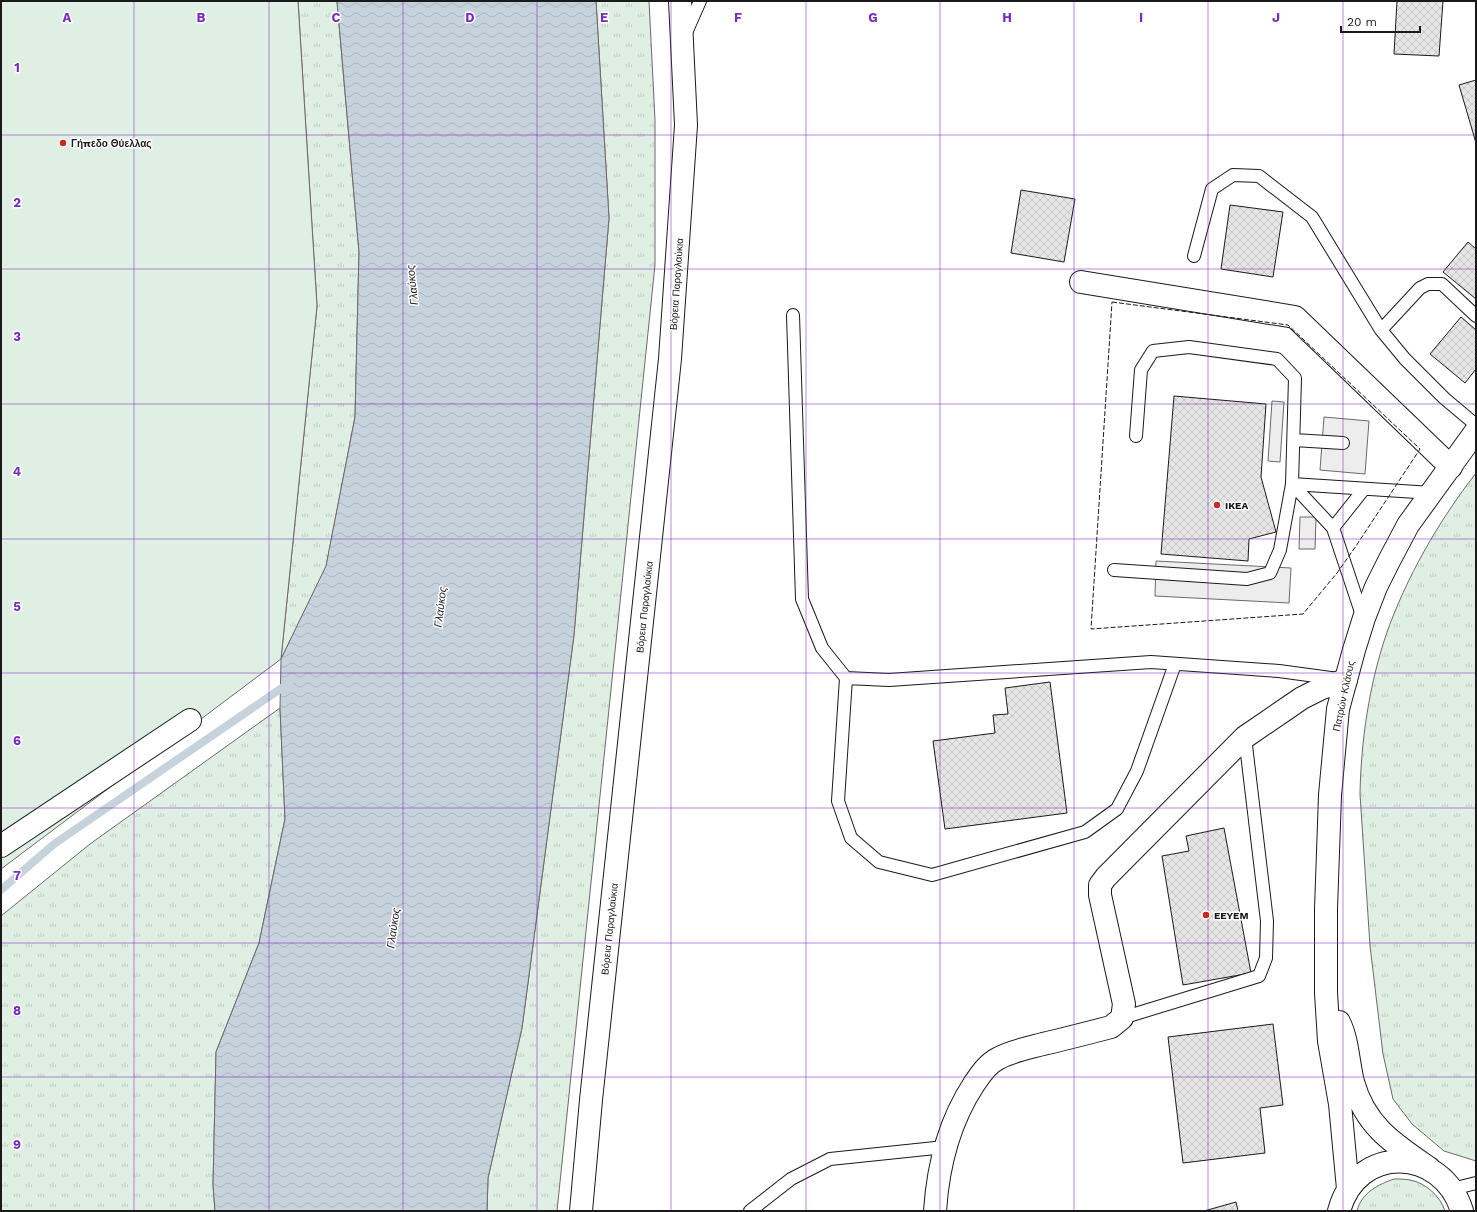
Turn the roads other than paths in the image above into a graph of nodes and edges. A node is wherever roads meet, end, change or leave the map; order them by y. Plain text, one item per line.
1 (680, 1) edge
2 (700, 1) edge
3 (682, 42) junction
4 (1194, 256) dead end
5 (1081, 282) dead end
6 (793, 315) dead end
7 (1476, 316) edge
8 (1382, 330) junction
9 (1476, 425) edge
10 (1476, 431) edge
11 (1136, 436) dead end
12 (1294, 440) junction
13 (1343, 443) dead end
14 (1451, 467) junction
15 (1292, 484) junction
16 (1364, 490) junction
17 (1432, 493) junction
18 (1333, 528) junction
19 (1114, 570) dead end
20 (1364, 618) junction
21 (1175, 664) junction
22 (846, 678) junction
23 (1346, 680) junction
24 (190, 720) dead end
25 (1245, 736) junction
26 (1, 846) edge
27 (1326, 993) junction
28 (1122, 1018) junction
29 (945, 1147) junction
30 (1429, 1168) junction
31 (1476, 1183) edge
32 (1348, 1189) junction
33 (1452, 1189) junction
34 (1476, 1208) edge
35 (581, 1211) edge
36 (750, 1211) edge
37 (936, 1211) edge
38 (1339, 1211) edge
39 (1462, 1211) edge

1 - 3 main road, Βόρεια Παραγλαύκια
2 - 3 lane
3 - 35 main road, Βόρεια Παραγλαύκια
4 - 8 lane
5 - 14 main road
6 - 22 lane
7 - 8 lane
8 - 9 lane
10 - 14 main road, Πατρών Κλάους
11 - 12 lane
12 - 13 lane
12 - 15 lane
14 - 17 main road, Πατρών Κλάους
15 - 16 lane
15 - 18 lane
15 - 19 lane
16 - 17 lane
16 - 18 lane
17 - 20 main road, Πατρών Κλάους
18 - 20 lane
20 - 23 main road, Πατρών Κλάους
21 - 22 lane
21 - 22 lane
21 - 23 lane
23 - 25 main road
23 - 27 main road, Πατρών Κλάους
24 - 26 main road
25 - 28 main road
25 - 28 lane
27 - 30 main road
27 - 32 main road, Πατρών Κλάους
28 - 29 main road
29 - 36 lane
29 - 37 main road
30 - 32 main road
30 - 33 main road
31 - 33 lane
32 - 38 main road
33 - 39 main road
34 - 39 lane

